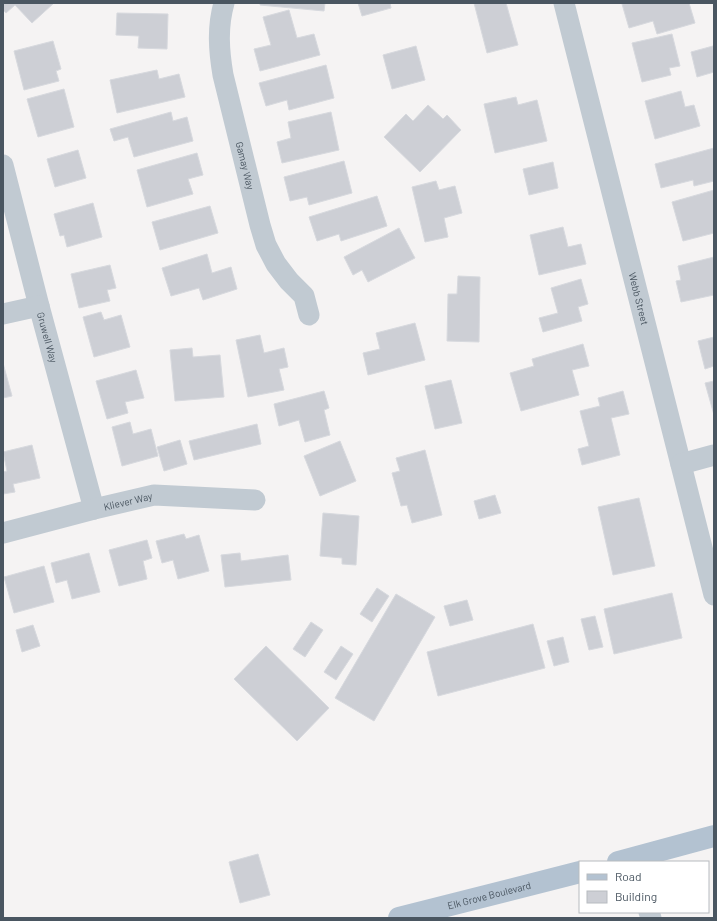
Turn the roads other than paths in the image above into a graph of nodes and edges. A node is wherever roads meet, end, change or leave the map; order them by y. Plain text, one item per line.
1 (224, 3) edge
2 (564, 3) edge
3 (3, 165) edge
4 (38, 306) junction
5 (3, 314) edge
6 (309, 315) dead end
7 (714, 456) edge
8 (681, 464) junction
9 (255, 500) dead end
10 (94, 509) junction
11 (3, 533) edge
12 (714, 595) edge
13 (714, 836) edge
14 (630, 861) edge
15 (579, 872) edge
16 (399, 918) edge

1 - 6 street, Gamay Way
2 - 8 street, Webb Street
3 - 4 street, Gruwell Way
4 - 5 street
4 - 10 street, Gruwell Way
7 - 8 street
8 - 12 street, Webb Street
9 - 10 street, Kliever Way
10 - 11 street, Kliever Way
13 - 14 main road
15 - 16 main road, Elk Grove Boulevard

